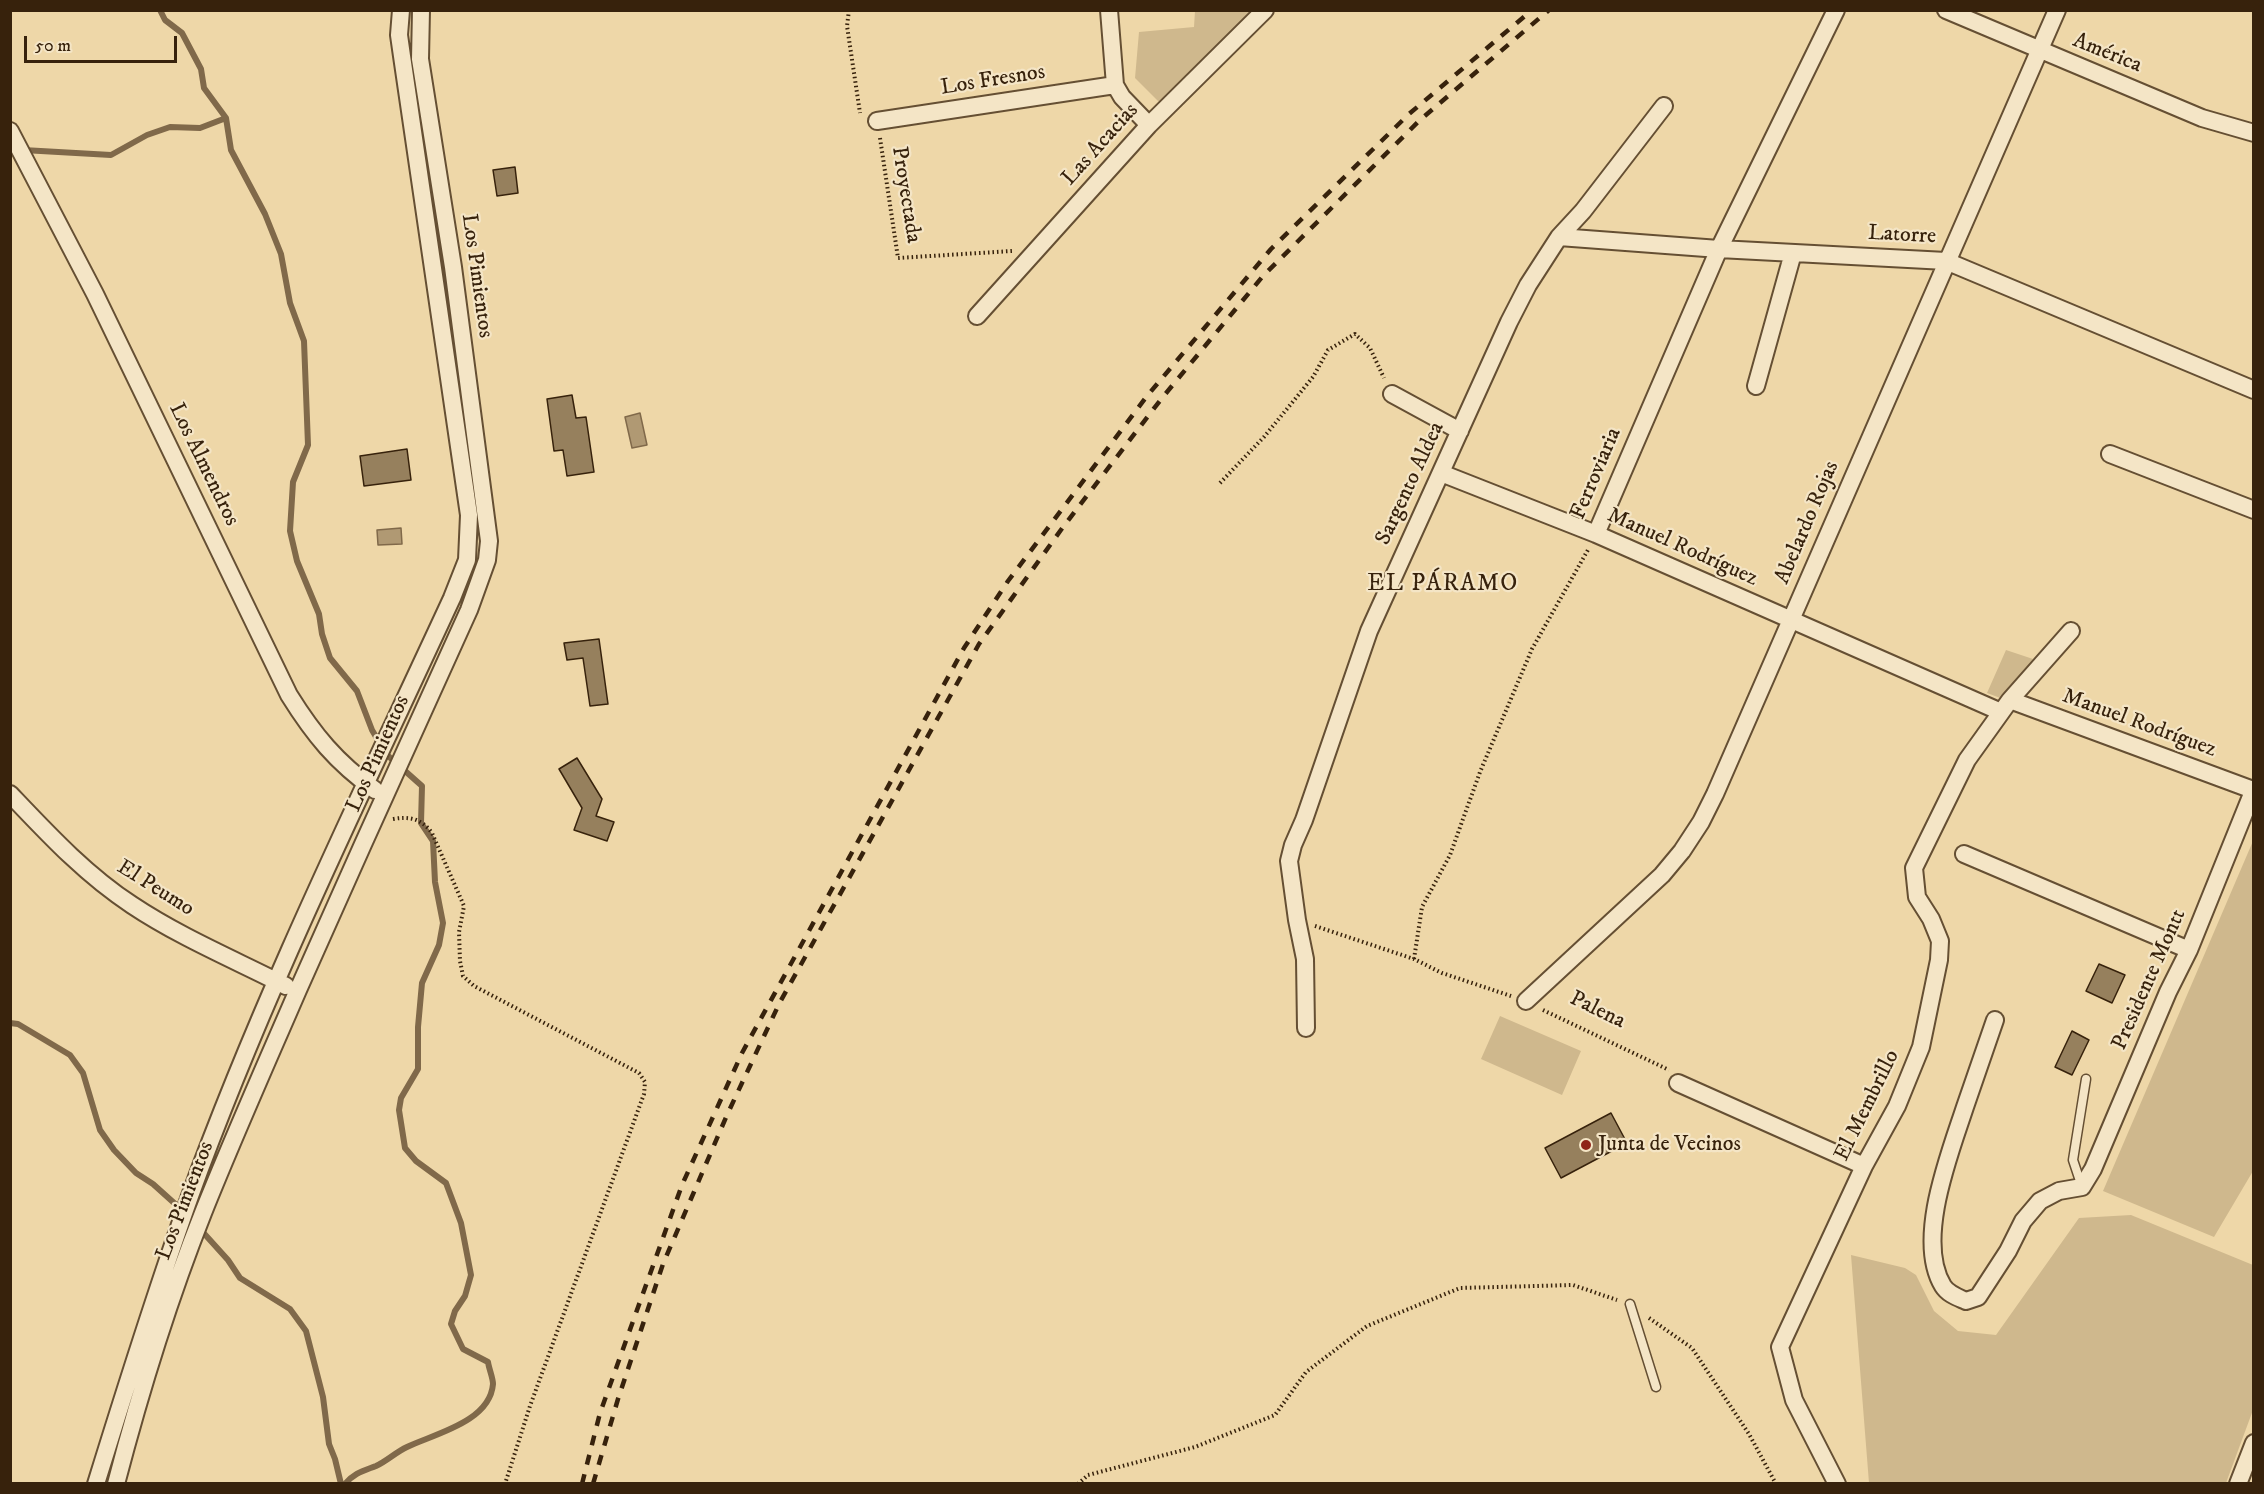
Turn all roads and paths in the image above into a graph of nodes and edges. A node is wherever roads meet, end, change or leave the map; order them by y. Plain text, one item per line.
1 (400, 10) edge
2 (421, 10) edge
3 (849, 10) edge
4 (1108, 10) edge
5 (1836, 10) edge
6 (1946, 10) edge
7 (2056, 10) edge
8 (1262, 12) edge
9 (2040, 50) junction
10 (1115, 85) junction
11 (1664, 106) dead end
12 (878, 121) junction
13 (1149, 124) junction
14 (10, 131) edge
15 (2253, 133) edge
16 (1559, 237) junction
17 (1037, 249) junction
18 (1719, 249) junction
19 (1793, 253) junction
20 (1946, 261) junction
21 (977, 316) dead end
22 (1756, 386) dead end
23 (2253, 390) edge
24 (1392, 394) joint
25 (1460, 431) junction
26 (2110, 454) dead end
27 (1441, 473) junction
28 (1220, 483) dead end
29 (2253, 510) edge
30 (1596, 534) junction
31 (1791, 620) junction
32 (2071, 631) dead end
33 (2006, 706) junction
34 (366, 783) junction
35 (2253, 789) edge
36 (10, 794) edge
37 (384, 796) junction
38 (373, 822) junction
39 (1964, 854) dead end
40 (1297, 920) junction
41 (2189, 950) junction
42 (1414, 959) junction
43 (277, 981) junction
44 (297, 992) junction
45 (1526, 1001) junction
46 (1995, 1020) dead end
47 (1306, 1028) dead end
48 (2086, 1079) dead end
49 (1678, 1083) joint
50 (1864, 1166) junction
51 (2082, 1187) junction
52 (1630, 1304) junction
53 (1656, 1387) dead end
54 (2253, 1443) edge
55 (96, 1484) edge
56 (116, 1484) edge
57 (505, 1484) edge
58 (1078, 1484) edge
59 (1776, 1484) edge
60 (1837, 1484) edge
61 (2238, 1484) edge

1 - 34 street, Los Pimientos
2 - 37 street, Los Pimientos
3 - 12 path, Proyectada
4 - 10 street
5 - 18 street, Ferroviaria
6 - 9 street, América
7 - 9 street, Abelardo Rojas
8 - 13 street, Las Acacias
9 - 15 street, América
9 - 20 street, Abelardo Rojas
10 - 12 street, Los Fresnos
10 - 13 street
11 - 16 street, Sargento Aldea
12 - 17 path, Proyectada
13 - 17 street, Las Acacias
14 - 34 street, Los Almendros
16 - 18 street, Latorre
16 - 25 street, Sargento Aldea
17 - 21 street, Las Acacias
18 - 19 street, Latorre
18 - 30 street, Ferroviaria
19 - 20 street, Latorre
19 - 22 street
20 - 23 street, Latorre
20 - 31 street, Abelardo Rojas
24 - 25 street
24 - 28 path
25 - 27 street, Sargento Aldea
26 - 29 street
27 - 30 street, Manuel Rodríguez
27 - 40 street, Sargento Aldea
30 - 31 street, Manuel Rodríguez
30 - 42 path, Ferroviaria
31 - 33 street, Manuel Rodríguez
31 - 45 street, Abelardo Rojas
32 - 33 street, El Membrillo
33 - 35 street, Manuel Rodríguez
33 - 50 street, El Membrillo
34 - 37 street, Los Almendros
34 - 43 street, Los Pimientos
35 - 41 street, Presidente Montt
36 - 43 street, El Peumo
37 - 38 street, Los Pimientos
38 - 44 street, Los Pimientos
38 - 57 path
39 - 41 street
40 - 42 path, Palena
40 - 47 street, Sargento Aldea
41 - 51 street, Presidente Montt
42 - 45 path, Palena
43 - 44 street, El Peumo
43 - 55 street, Los Pimientos
44 - 56 street, Los Pimientos
45 - 49 path, Palena
46 - 51 street
48 - 51 lane
49 - 50 street
50 - 60 street, El Membrillo
52 - 53 lane
52 - 58 path
52 - 59 path
54 - 61 street

